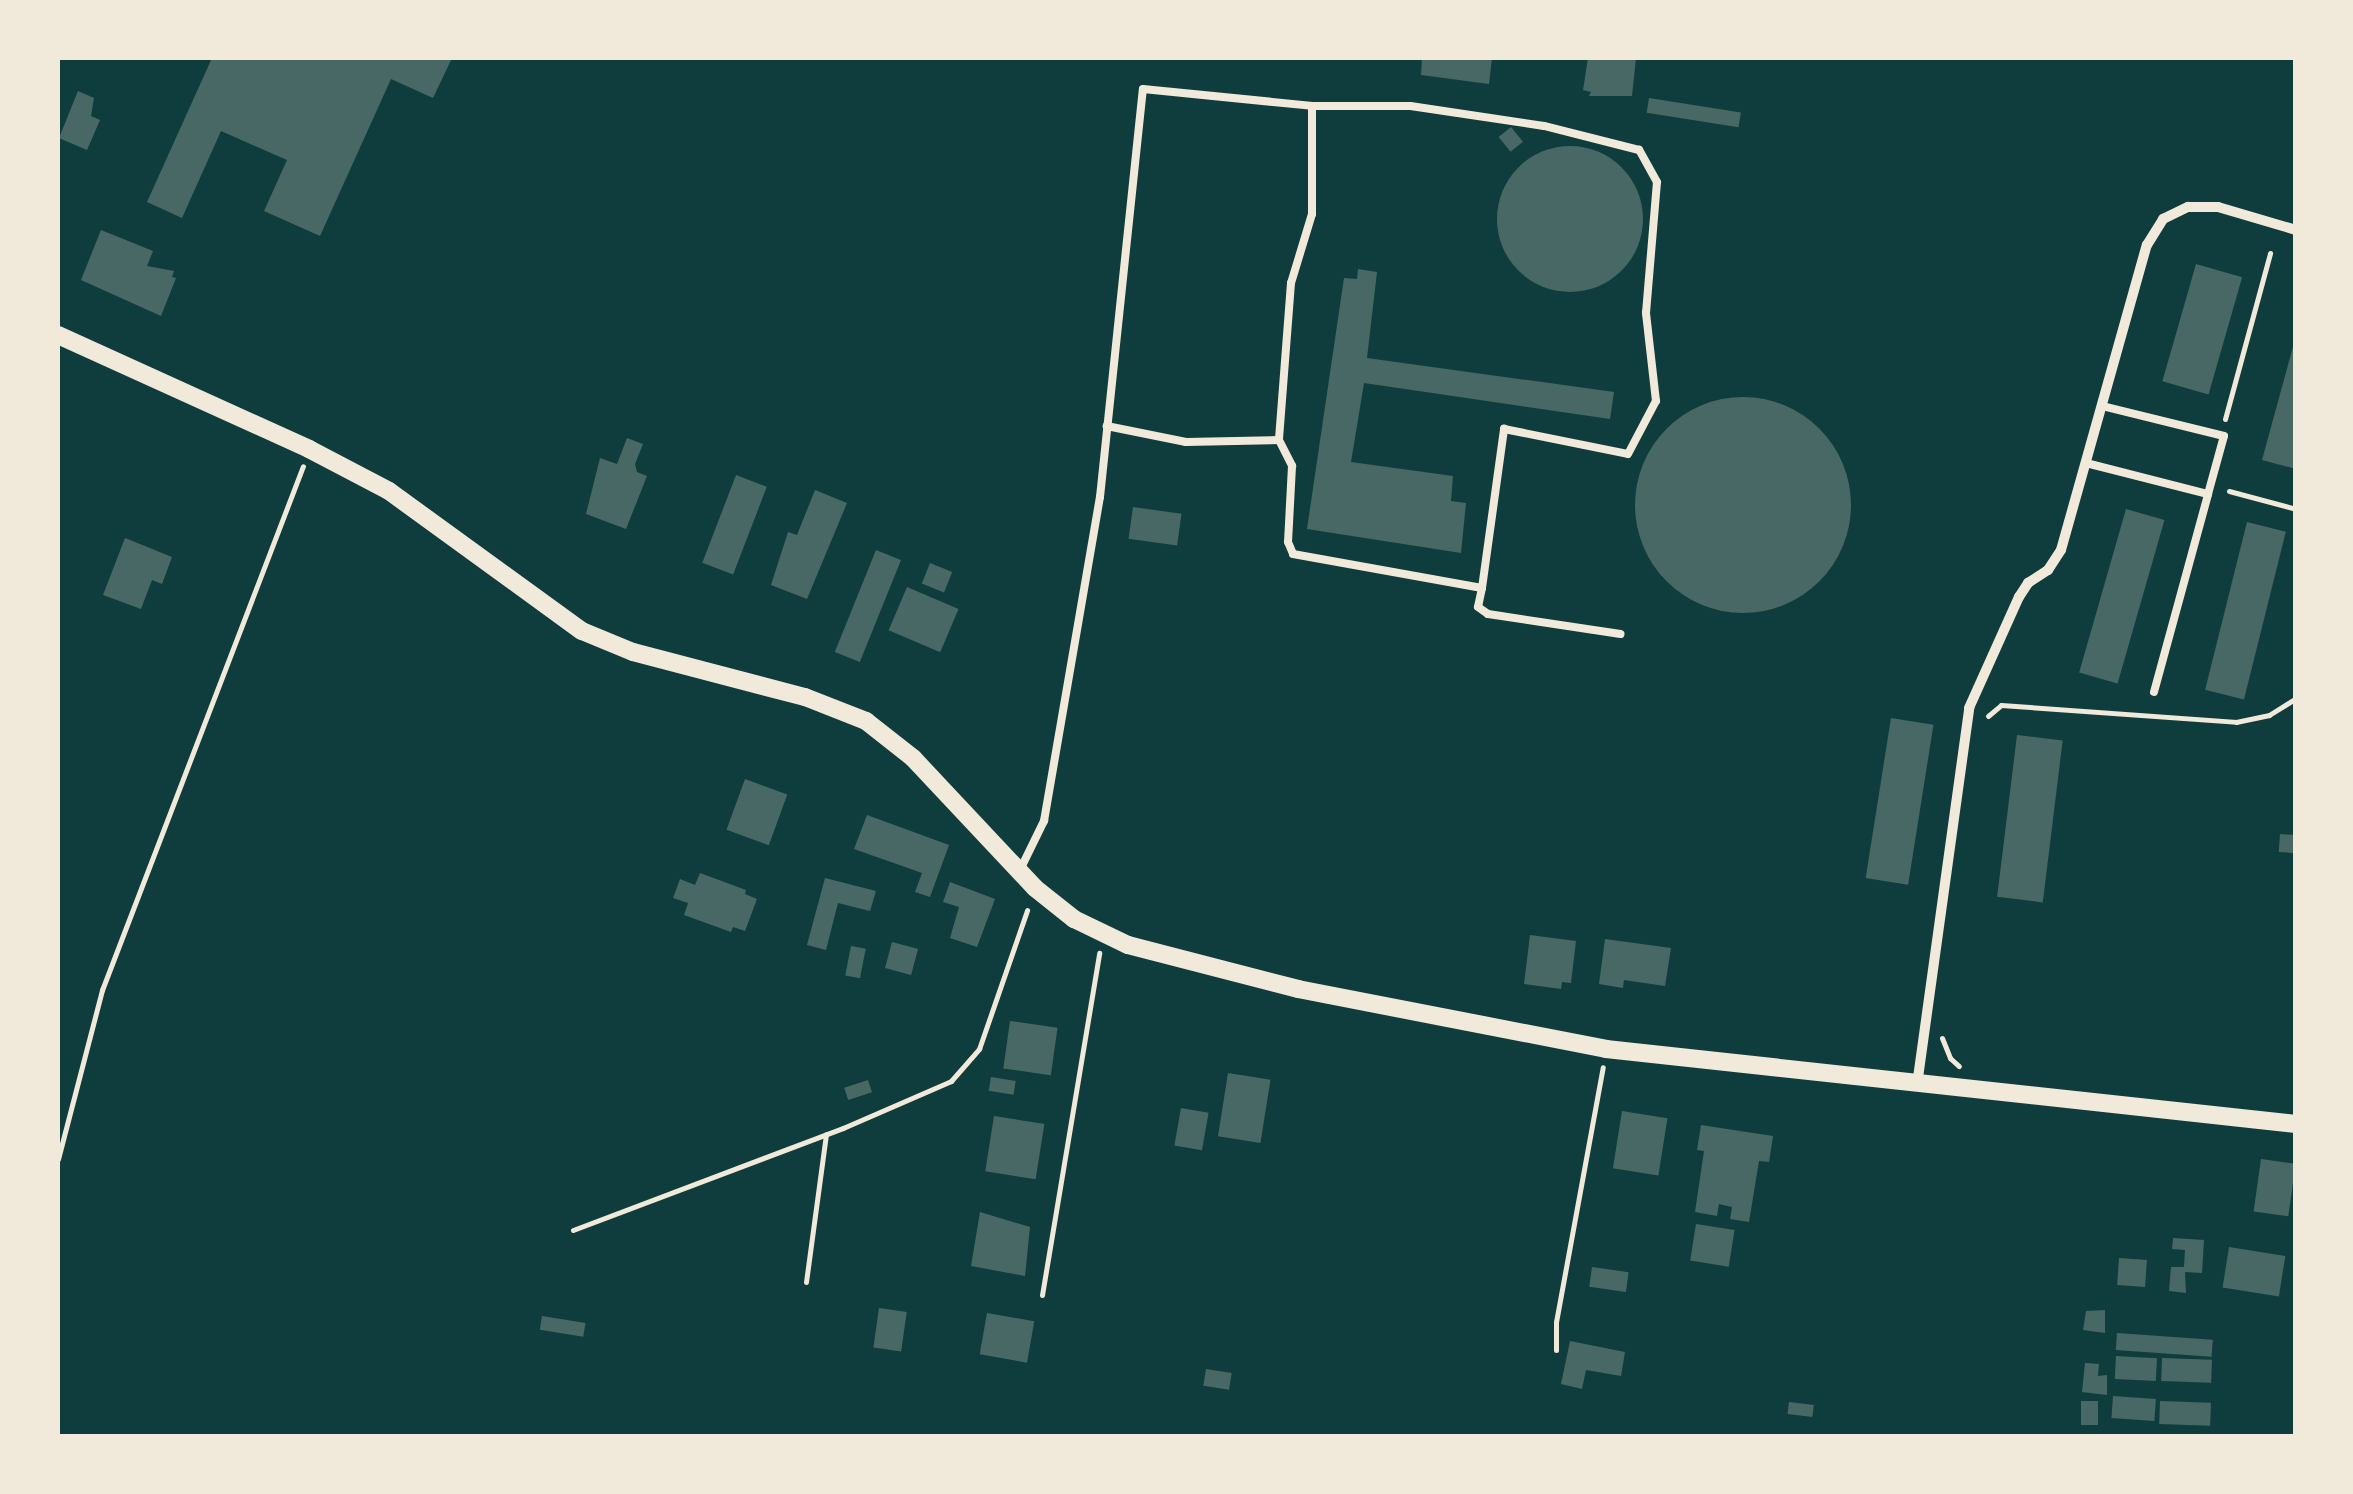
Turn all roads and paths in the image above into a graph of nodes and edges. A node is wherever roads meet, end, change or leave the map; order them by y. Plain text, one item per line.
1 (1312, 106) junction
2 (2296, 230) edge
3 (2270, 253) dead end
4 (58, 335) edge
5 (2102, 406) junction
6 (1107, 426) junction
7 (2220, 435) junction
8 (1279, 440) junction
9 (310, 449) junction
10 (2086, 463) junction
11 (2229, 491) dead end
12 (2208, 494) junction
13 (2296, 509) edge
14 (1482, 588) junction
15 (1620, 634) dead end
16 (2154, 692) dead end
17 (2296, 698) edge
18 (1986, 732) dead end
19 (1018, 874) junction
20 (1035, 888) junction
21 (1102, 936) junction
22 (1941, 1026) dead end
23 (1606, 1050) junction
24 (1974, 1072) dead end
25 (1916, 1086) junction
26 (2296, 1124) edge
27 (826, 1134) junction
28 (58, 1159) edge
29 (572, 1230) dead end
30 (806, 1282) dead end
31 (1042, 1295) dead end
32 (1556, 1350) dead end

1 - 6 lane
1 - 8 lane
1 - 14 lane
2 - 5 street
3 - 7 path
4 - 9 street
5 - 7 lane
5 - 10 street
6 - 8 lane
6 - 19 lane
7 - 12 lane
8 - 14 lane
9 - 19 street
9 - 28 path
10 - 12 lane
10 - 25 street
11 - 13 path
12 - 16 lane
14 - 15 lane
17 - 18 path
19 - 20 street
20 - 21 street
20 - 27 path
21 - 23 street
21 - 31 path
22 - 24 path
23 - 25 street
23 - 32 path
25 - 26 street
27 - 29 path
27 - 30 path

